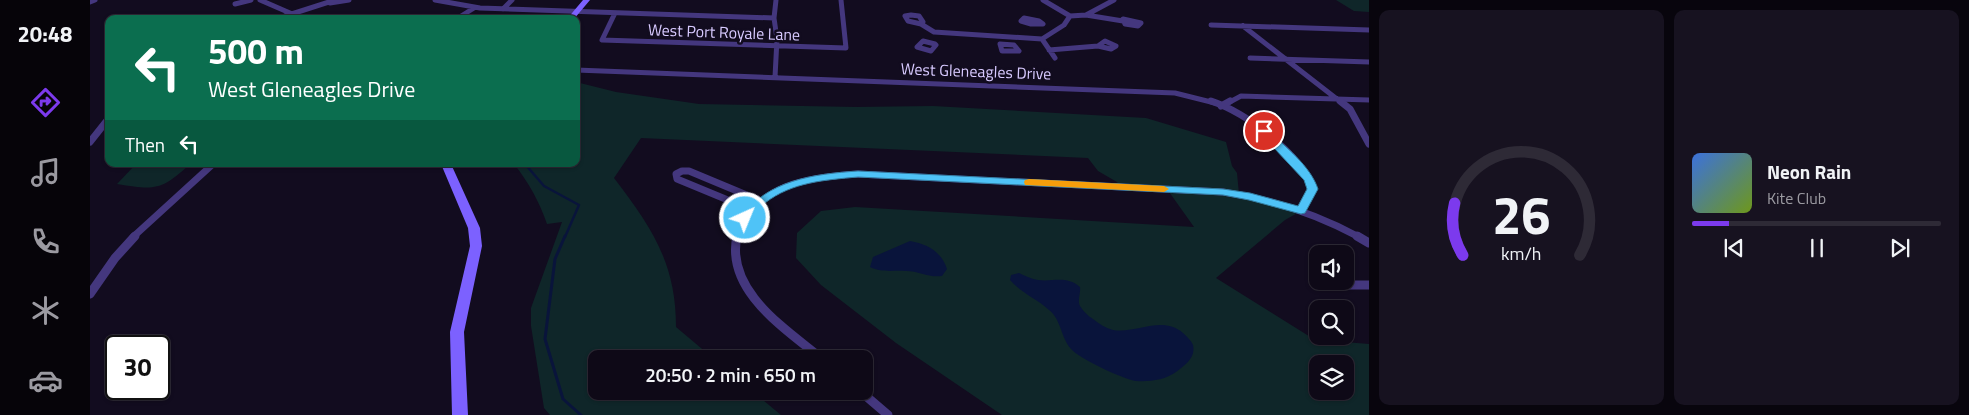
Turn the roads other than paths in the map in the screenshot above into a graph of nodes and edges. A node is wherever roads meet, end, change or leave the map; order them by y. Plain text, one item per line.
1 (95, 0) edge
2 (251, 0) edge
3 (260, 0) edge
4 (335, 0) edge
5 (349, 0) edge
6 (435, 0) edge
7 (512, 0) edge
8 (587, 0) edge
9 (776, 0) edge
10 (841, 0) edge
11 (1043, 0) edge
12 (1114, 0) edge
13 (90, 2) edge
14 (234, 4) dead end
15 (321, 4) junction
16 (474, 8) junction
17 (504, 9) junction
18 (578, 12) junction
19 (290, 13) junction
20 (614, 13) junction
21 (285, 15) edge
22 (463, 15) edge
23 (575, 15) edge
24 (1086, 15) junction
25 (1070, 16) junction
26 (774, 18) junction
27 (1123, 21) dead end
28 (921, 24) dead end
29 (1043, 24) dead end
30 (1211, 25) dead end
31 (1243, 26) junction
32 (1058, 29) junction
33 (1369, 30) edge
34 (934, 32) junction
35 (1003, 37) junction
36 (1042, 39) junction
37 (926, 42) dead end
38 (1005, 44) dead end
39 (777, 46) junction
40 (1098, 46) dead end
41 (1050, 50) junction
42 (1054, 58) dead end
43 (1250, 58) dead end
44 (1286, 59) junction
45 (1369, 62) edge
46 (580, 70) edge
47 (775, 77) junction
48 (1336, 99) junction
49 (1369, 100) edge
50 (1221, 106) junction
51 (105, 123) edge
52 (90, 142) edge
53 (1369, 144) edge
54 (210, 167) edge
55 (447, 167) edge
56 (762, 201) junction
57 (752, 210) junction
58 (1301, 211) junction
59 (1369, 243) edge
60 (1354, 285) edge
61 (1369, 285) edge
62 (90, 294) edge
63 (812, 350) edge
64 (870, 400) edge
65 (460, 415) edge
66 (888, 415) edge

1 - 13 street
2 - 14 street
3 - 19 street
4 - 15 street
5 - 15 street
6 - 16 street
7 - 17 street
8 - 18 street
9 - 26 street
10 - 39 street, West Port Royale Lane
11 - 25 street
12 - 24 street
15 - 19 street
16 - 17 street
16 - 22 street
17 - 18 street
18 - 20 street
18 - 23 street
19 - 21 street
20 - 26 street
20 - 39 street, West Port Royale Lane
24 - 25 street
24 - 27 street
25 - 32 street
26 - 39 street
28 - 34 street
29 - 32 street
30 - 31 street
31 - 33 street
31 - 44 street
32 - 36 street
34 - 35 street
34 - 37 street
35 - 36 street
35 - 38 street
36 - 41 street
39 - 47 street
40 - 41 street
41 - 42 street
43 - 44 street
44 - 45 street
44 - 48 street
46 - 47 street, West Gleneagles Drive
47 - 50 street, West Gleneagles Drive
48 - 49 street
48 - 50 street
48 - 53 street
50 - 58 street, West Gleneagles Drive
51 - 52 street
54 - 62 street
55 - 65 street
56 - 57 street
56 - 57 street
56 - 58 street
57 - 63 street
58 - 59 street
60 - 61 street
64 - 66 street

